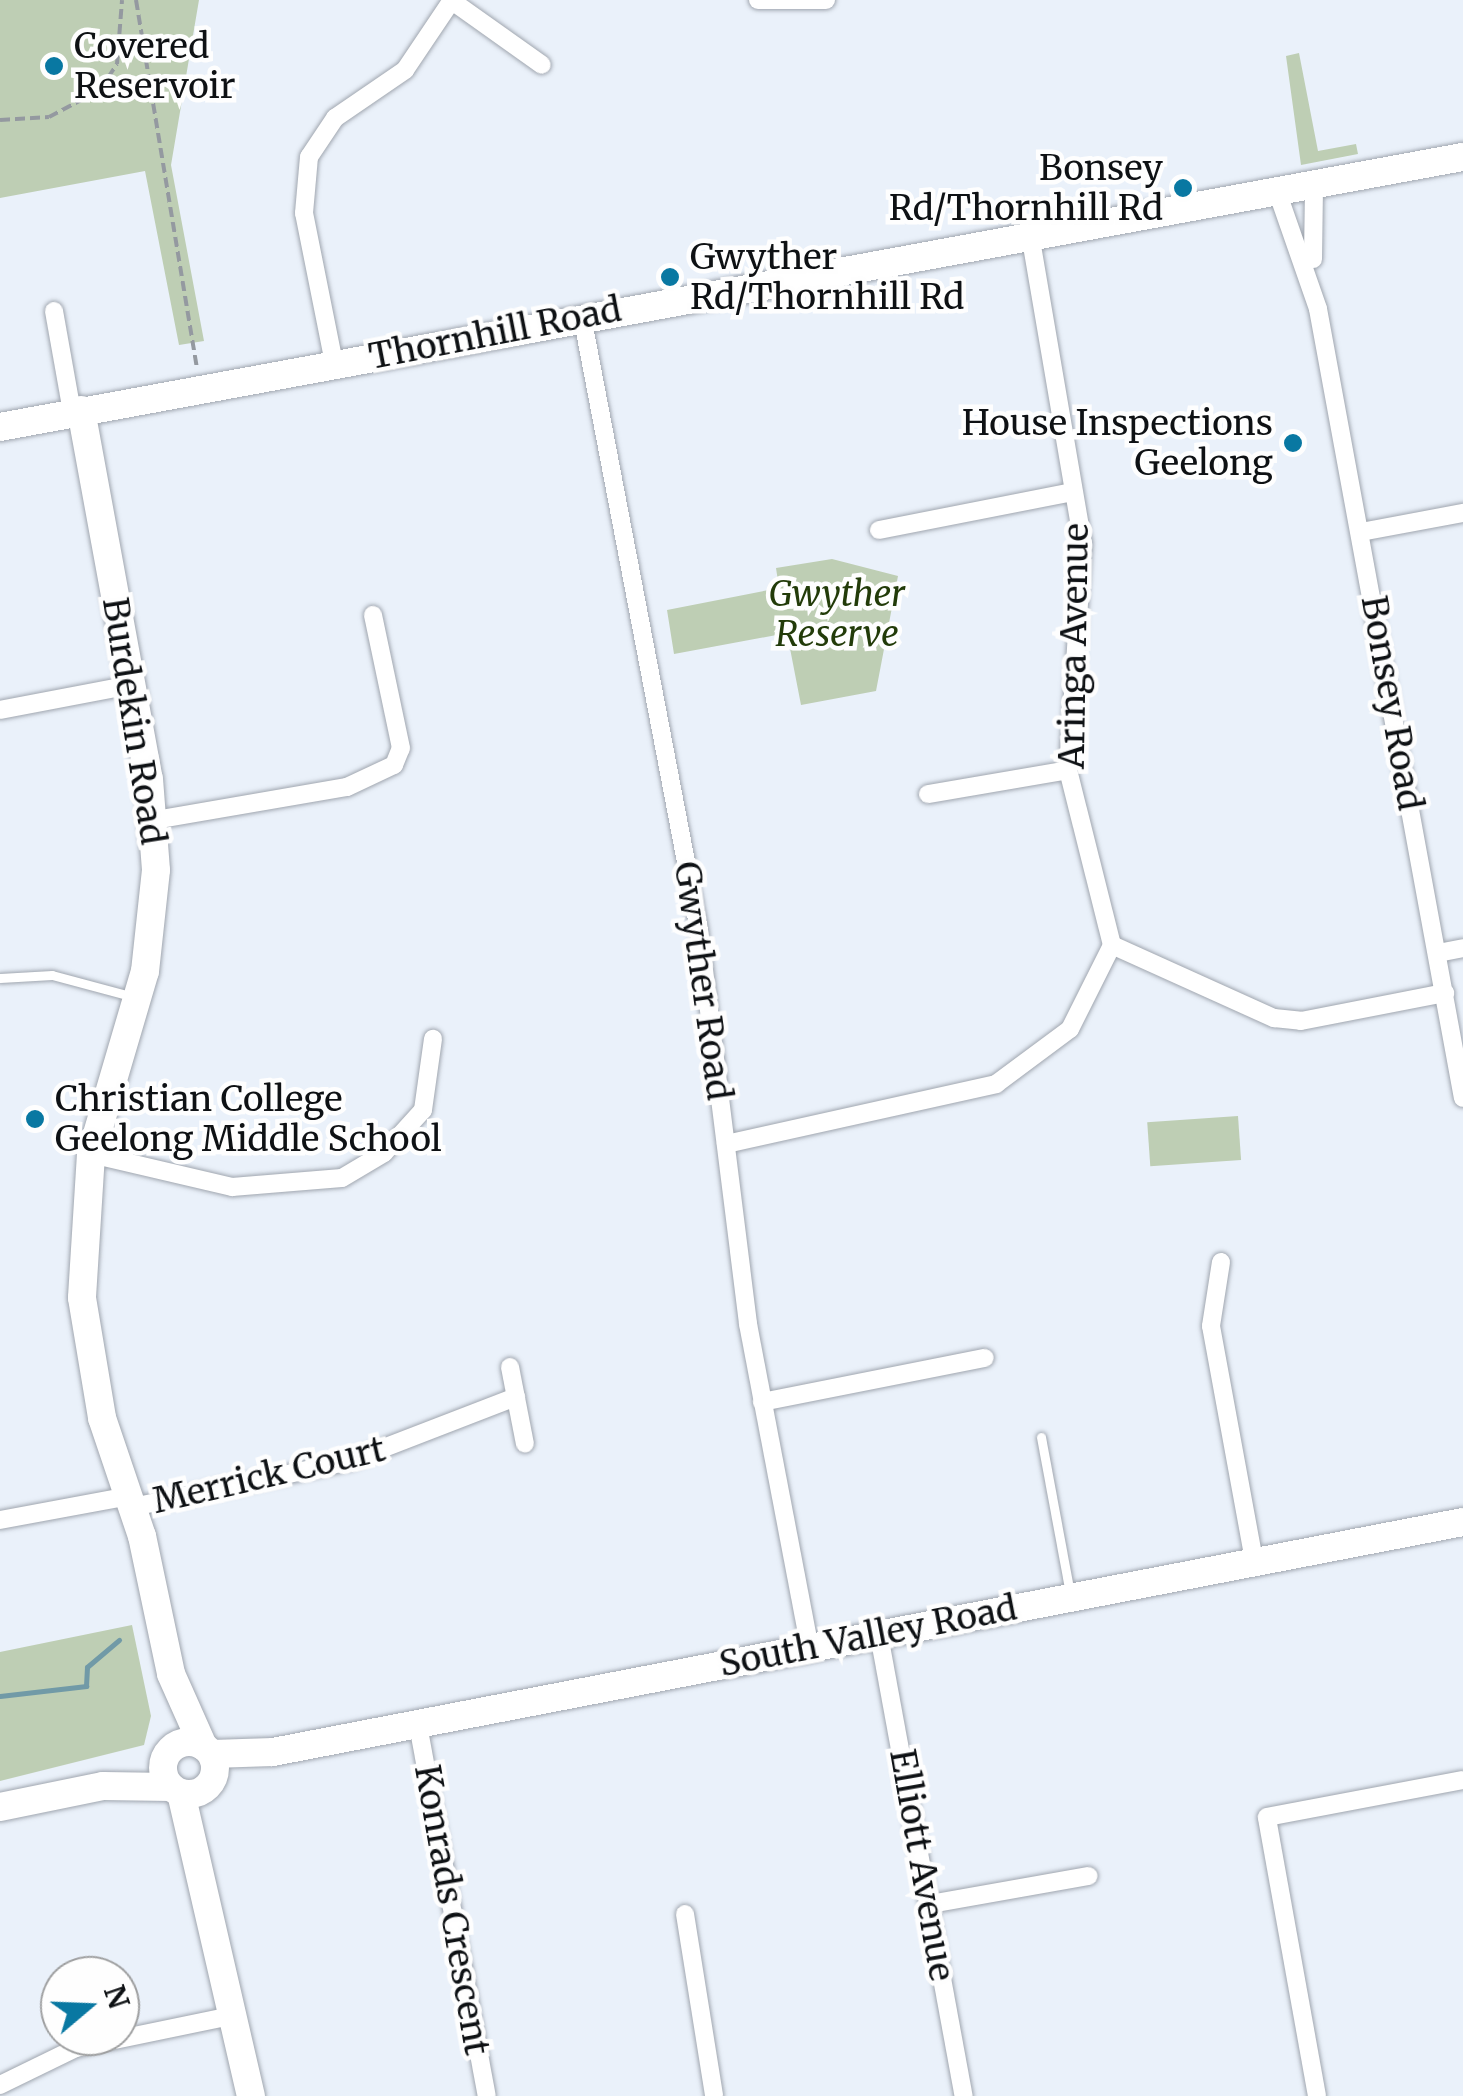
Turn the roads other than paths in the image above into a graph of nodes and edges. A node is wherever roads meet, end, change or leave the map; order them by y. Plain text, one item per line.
1 (452, 0) edge
2 (758, 0) edge
3 (826, 0) edge
4 (542, 65) dead end
5 (1463, 157) edge
6 (1314, 184) junction
7 (1277, 190) junction
8 (1030, 234) junction
9 (1318, 309) junction
10 (54, 311) dead end
11 (582, 316) junction
12 (334, 362) junction
13 (76, 411) junction
14 (0, 426) edge
15 (1074, 492) junction
16 (1463, 513) edge
17 (879, 530) dead end
18 (1361, 532) junction
19 (373, 616) dead end
20 (131, 685) junction
21 (0, 710) edge
22 (1068, 770) junction
23 (928, 794) dead end
24 (155, 820) junction
25 (1112, 945) junction
26 (1463, 948) edge
27 (1438, 952) junction
28 (0, 978) edge
29 (1445, 994) junction
30 (138, 998) junction
31 (433, 1038) dead end
32 (1463, 1098) edge
33 (726, 1144) junction
34 (91, 1154) junction
35 (1222, 1262) dead end
36 (986, 1358) dead end
37 (510, 1367) dead end
38 (516, 1397) junction
39 (762, 1402) junction
40 (1041, 1437) dead end
41 (525, 1444) dead end
42 (131, 1501) junction
43 (0, 1520) edge
44 (1462, 1529) edge
45 (1254, 1560) junction
46 (1070, 1596) junction
47 (880, 1634) junction
48 (810, 1648) junction
49 (171, 1674) junction
50 (418, 1725) junction
51 (168, 1754) junction
52 (197, 1775) junction
53 (1463, 1780) edge
54 (103, 1786) junction
55 (0, 1807) edge
56 (1088, 1876) dead end
57 (930, 1904) junction
58 (685, 1914) dead end
59 (236, 2016) junction
60 (0, 2085) edge
61 (251, 2096) edge
62 (487, 2096) edge
63 (714, 2096) edge
64 (964, 2096) edge
65 (1317, 2096) edge

1 - 4 street
1 - 12 street
2 - 3 street
5 - 6 street, Thornhill Road
6 - 7 street, Thornhill Road
6 - 9 street, Bonsey Road
7 - 8 street, Thornhill Road
7 - 9 street, Bonsey Road
8 - 11 street, Thornhill Road
8 - 15 street, Aringa Avenue
9 - 18 street, Bonsey Road
10 - 13 street
11 - 12 street, Thornhill Road
11 - 33 street, Gwyther Road
12 - 13 street, Thornhill Road
13 - 14 street, Thornhill Road
13 - 20 street, Burdekin Road
15 - 17 street
15 - 22 street, Aringa Avenue
16 - 18 street
18 - 27 street, Bonsey Road
19 - 24 street
20 - 21 street
20 - 24 street, Burdekin Road
22 - 23 street
22 - 25 street, Aringa Avenue
24 - 30 street, Burdekin Road
25 - 29 street
25 - 33 street
26 - 27 street
27 - 29 street, Bonsey Road
28 - 30 lane
29 - 32 street, Bonsey Road
30 - 34 street, Burdekin Road
31 - 34 street
33 - 39 street, Gwyther Road
34 - 42 street, Burdekin Road
35 - 45 street
36 - 39 street
37 - 38 street
38 - 41 street
38 - 42 street, Merrick Court
39 - 48 street, Gwyther Road
40 - 46 lane
42 - 43 street, Merrick Court
42 - 49 street, Burdekin Road
44 - 45 street, South Valley Road
45 - 46 street, South Valley Road
46 - 47 street, South Valley Road
47 - 48 street, South Valley Road
47 - 57 street, Elliott Avenue
48 - 50 street, South Valley Road
49 - 51 street, Burdekin Road
49 - 52 street, Burdekin Road
50 - 52 street, South Valley Road
50 - 62 street, Konrads Crescent
51 - 52 street, South Valley Road
51 - 52 street, Burdekin Road
51 - 54 street, South Valley Road
52 - 54 street, South Valley Road
52 - 59 street
53 - 65 street
54 - 55 street, South Valley Road
56 - 57 street
57 - 64 street, Elliott Avenue
58 - 63 street
59 - 60 street
59 - 61 street

